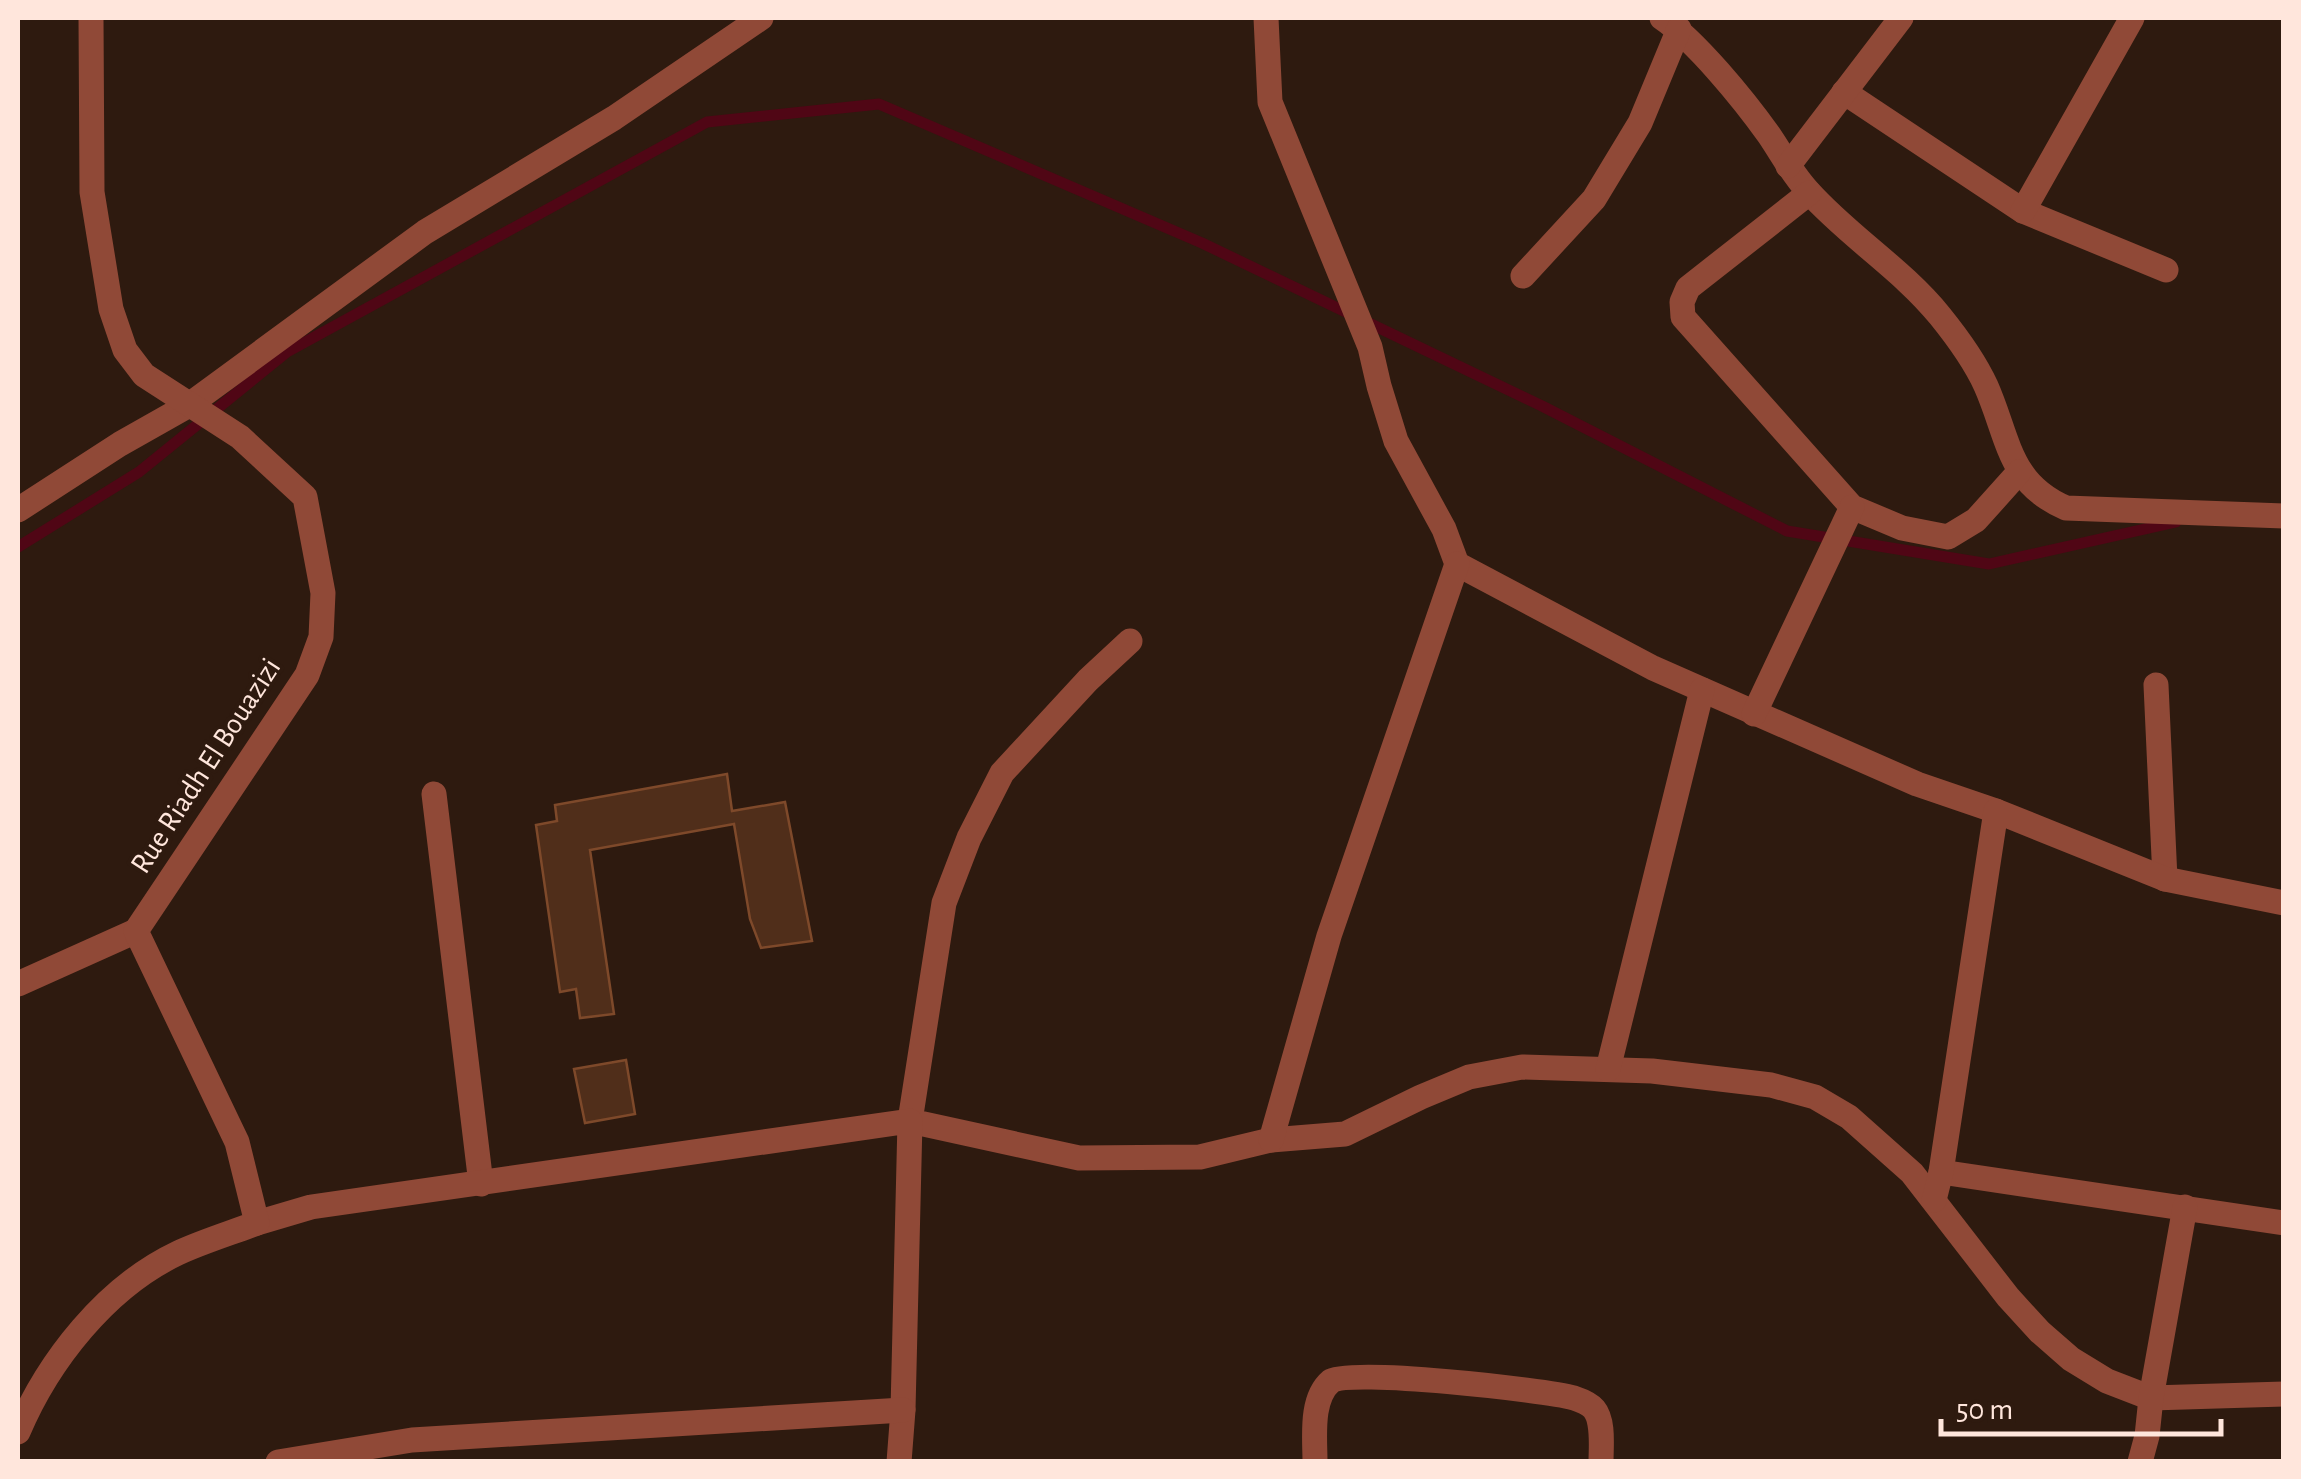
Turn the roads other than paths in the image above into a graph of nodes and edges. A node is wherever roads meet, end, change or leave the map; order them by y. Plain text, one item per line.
1 (91, 18) edge
2 (761, 18) edge
3 (1266, 18) edge
4 (1901, 18) edge
5 (2132, 18) edge
6 (1666, 20) edge
7 (1844, 92) junction
8 (1788, 166) junction
9 (1810, 193) junction
10 (2023, 211) junction
11 (2166, 270) dead end
12 (1523, 276) dead end
13 (189, 405) junction
14 (2019, 472) junction
15 (1852, 507) junction
16 (18, 510) edge
17 (2284, 516) edge
18 (1457, 564) junction
19 (1130, 641) dead end
20 (2156, 685) dead end
21 (1702, 690) junction
22 (1754, 714) junction
23 (434, 794) dead end
24 (1996, 812) junction
25 (2166, 879) junction
26 (2284, 902) edge
27 (136, 931) junction
28 (18, 984) edge
29 (1608, 1070) junction
30 (910, 1121) junction
31 (1271, 1140) junction
32 (1941, 1172) junction
33 (481, 1184) junction
34 (1934, 1200) junction
35 (2185, 1207) junction
36 (257, 1223) junction
37 (2284, 1223) edge
38 (2284, 1394) edge
39 (2150, 1398) junction
40 (903, 1410) junction
41 (18, 1432) edge
42 (278, 1462) edge
43 (899, 1462) edge
44 (1315, 1462) edge
45 (1601, 1462) edge
46 (2140, 1462) edge

1 - 13 street, Rue Riadh El Bouazizi
2 - 13 street
3 - 18 street
4 - 7 street
5 - 10 street
6 - 8 street
6 - 12 street
7 - 8 street
7 - 10 street
8 - 9 street
9 - 14 street
9 - 15 street
10 - 11 street
13 - 16 street
13 - 27 street, Rue Riadh El Bouazizi
14 - 15 street
14 - 17 street
15 - 22 street
18 - 21 street
18 - 31 street
19 - 30 street
20 - 25 street
21 - 22 street
21 - 29 street
22 - 24 street
23 - 33 street
24 - 25 street
24 - 32 street
25 - 26 street
27 - 28 street
27 - 36 street
29 - 31 street
29 - 34 street
30 - 31 street
30 - 33 street
30 - 40 street
32 - 34 street
32 - 35 street
33 - 36 street
34 - 39 street
35 - 37 street
35 - 39 street
36 - 41 street
38 - 39 street
39 - 46 street
40 - 42 street
40 - 43 street
44 - 45 street

